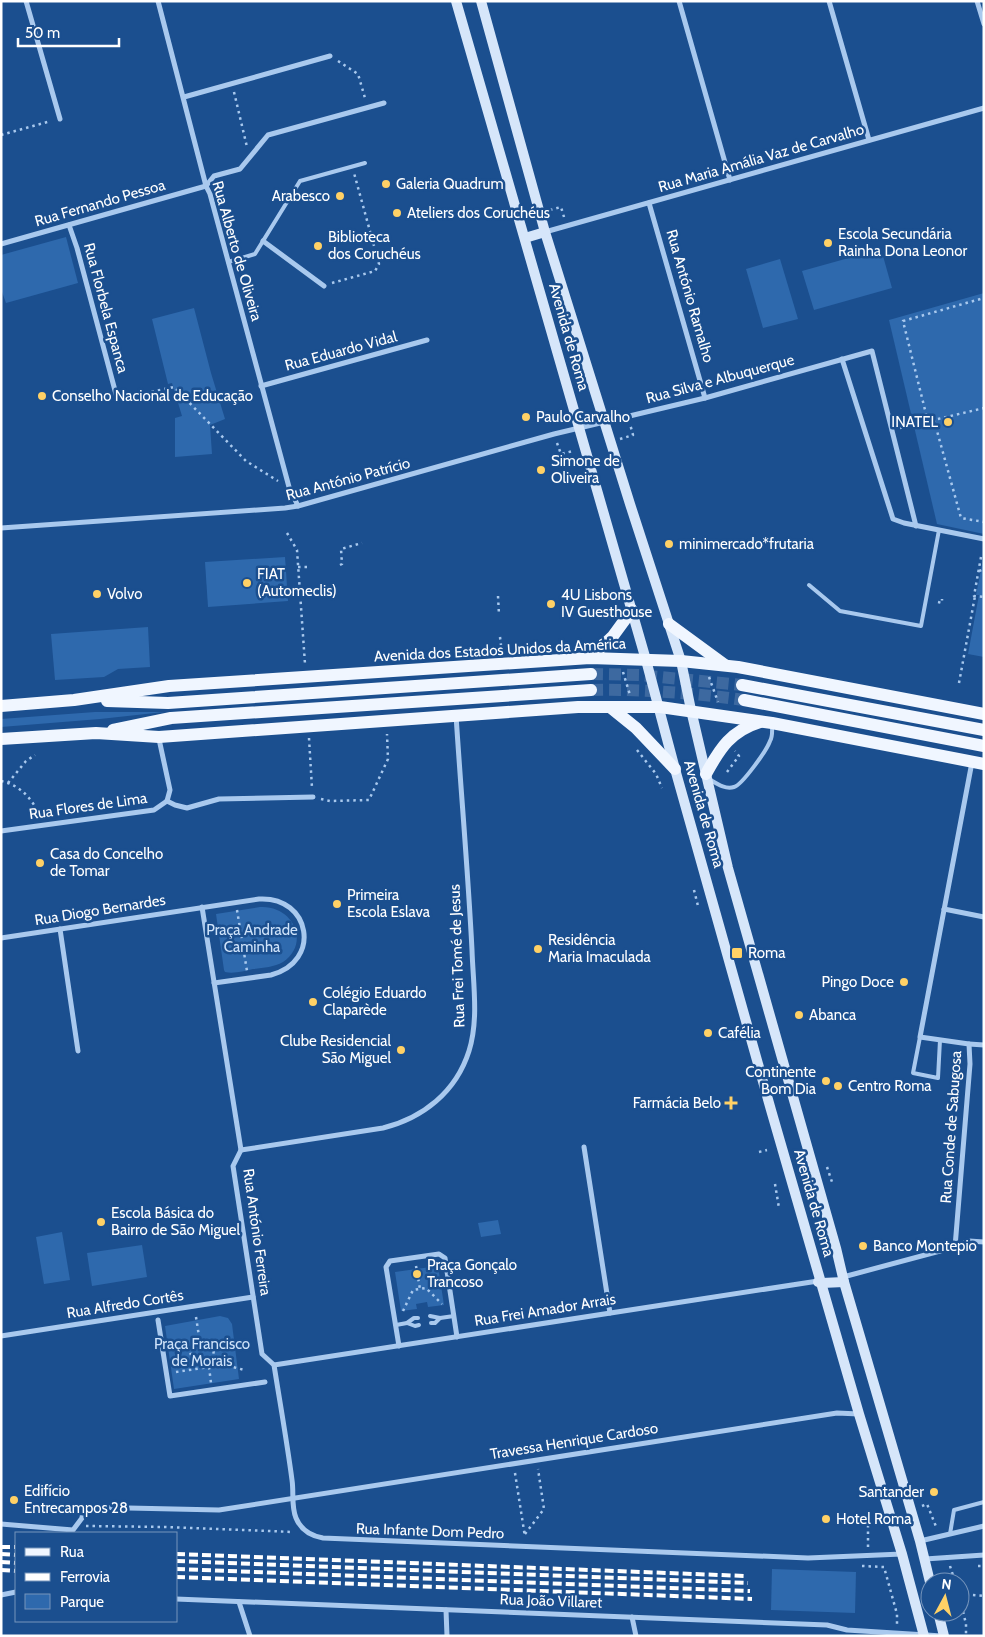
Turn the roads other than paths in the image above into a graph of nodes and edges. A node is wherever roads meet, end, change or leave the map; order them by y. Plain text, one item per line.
1 (26, 1) edge
2 (158, 1) edge
3 (456, 1) edge
4 (482, 1) edge
5 (679, 1) edge
6 (829, 1) edge
7 (977, 1) edge
8 (984, 24) edge
9 (330, 56) road end
10 (184, 97) junction
11 (384, 103) dead end
12 (984, 108) edge
13 (60, 119) road end
14 (869, 140) junction
15 (365, 163) dead end
16 (730, 180) junction
17 (206, 186) junction
18 (649, 203) junction
19 (69, 225) junction
20 (545, 232) junction
21 (525, 238) junction
22 (263, 241) junction
23 (1, 244) edge
24 (228, 262) junction
25 (324, 286) road end
26 (427, 340) dead end
27 (842, 359) junction
28 (261, 386) junction
29 (118, 398) road end
30 (705, 398) junction
31 (605, 421) junction
32 (580, 428) junction
33 (298, 506) junction
34 (916, 526) junction
35 (1, 528) edge
36 (938, 530) junction
37 (984, 539) edge
38 (809, 585) dead end
39 (632, 610) junction
40 (669, 624) junction
41 (590, 658) junction
42 (646, 660) junction
43 (681, 661) junction
44 (725, 665) junction
45 (591, 674) tunnel mouth
46 (742, 685) tunnel mouth
47 (591, 690) tunnel mouth
48 (74, 700) junction
49 (744, 700) tunnel mouth
50 (1, 706) edge
51 (610, 707) junction
52 (660, 707) junction
53 (691, 710) junction
54 (984, 714) edge
55 (456, 716) junction
56 (767, 722) junction
57 (984, 730) edge
58 (96, 733) junction
59 (1, 738) edge
60 (159, 738) junction
61 (984, 746) edge
62 (978, 762) edge
63 (675, 769) junction
64 (706, 775) junction
65 (313, 797) road end
66 (167, 802) junction
67 (1, 831) edge
68 (202, 907) junction
69 (944, 909) junction
70 (984, 917) edge
71 (60, 929) junction
72 (1, 938) edge
73 (214, 983) junction
74 (920, 1037) junction
75 (940, 1040) junction
76 (969, 1044) junction
77 (984, 1045) edge
78 (78, 1051) dead end
79 (584, 1146) dead end
80 (241, 1150) junction
81 (984, 1242) edge
82 (955, 1247) junction
83 (843, 1280) junction
84 (820, 1281) junction
85 (253, 1297) junction
86 (610, 1313) junction
87 (430, 1316) dead end
88 (454, 1316) junction
89 (418, 1318) dead end
90 (440, 1318) junction
91 (158, 1320) dead end
92 (408, 1323) junction
93 (431, 1323) dead end
94 (396, 1325) junction
95 (419, 1325) dead end
96 (1, 1336) edge
97 (457, 1337) junction
98 (399, 1346) junction
99 (274, 1365) junction
100 (265, 1382) dead end
101 (859, 1414) junction
102 (293, 1497) junction
103 (984, 1502) edge
104 (1, 1524) edge
105 (984, 1526) edge
106 (950, 1534) junction
107 (920, 1541) junction
108 (902, 1554) junction
109 (984, 1555) edge
110 (924, 1559) junction
111 (927, 1572) edge
112 (15, 1592) edge
113 (1, 1595) edge
114 (178, 1599) edge
115 (239, 1602) junction
116 (446, 1610) junction
117 (632, 1617) junction
118 (940, 1622) edge
119 (924, 1635) edge
120 (250, 1636) edge
121 (447, 1636) edge
122 (636, 1636) edge
123 (943, 1636) edge

1 - 13 street
2 - 10 street, Rua Alberto de Oliveira
3 - 21 main road, Avenida de Roma
4 - 20 main road, Avenida de Roma
5 - 16 street
6 - 14 street
7 - 8 street
9 - 10 street
10 - 17 street, Rua Alberto de Oliveira
11 - 17 street, Rua Fernando Pessoa
12 - 14 street, Rua Maria Amália Vaz de Carvalho
14 - 16 street, Rua Maria Amália Vaz de Carvalho
15 - 22 lane
16 - 18 street, Rua Maria Amália Vaz de Carvalho
17 - 19 street, Rua Fernando Pessoa
17 - 24 street, Rua Alberto de Oliveira
18 - 20 street, Rua Maria Amália Vaz de Carvalho
18 - 30 street, Rua António Ramalho
19 - 23 street, Rua Fernando Pessoa
19 - 29 street, Rua Florbela Espanca
20 - 21 main road
20 - 31 main road, Avenida de Roma
21 - 32 main road, Avenida de Roma
22 - 24 lane
22 - 25 street
24 - 28 street, Rua Alberto de Oliveira
26 - 28 street, Rua Eduardo Vidal
27 - 30 street, Rua Silva e Albuquerque
27 - 34 street
27 - 34 street, Rua Silva e Albuquerque
28 - 33 street, Rua Alberto de Oliveira
30 - 31 street, Rua Silva e Albuquerque
31 - 32 street, Rua António Patrício
31 - 40 main road, Avenida de Roma
32 - 33 street, Rua António Patrício
32 - 39 main road, Avenida de Roma
33 - 35 street, Rua António Patrício
34 - 36 street
36 - 37 street
36 - 38 lane
39 - 41 main road
39 - 42 main road, Avenida de Roma
40 - 43 main road, Avenida de Roma
40 - 44 main road
41 - 42 main road, Avenida dos Estados Unidos da América
41 - 48 main road, Avenida dos Estados Unidos da América
42 - 43 main road, Avenida dos Estados Unidos da América
42 - 52 main road, Avenida de Roma
43 - 44 main road, Avenida dos Estados Unidos da América
43 - 53 main road, Avenida de Roma
44 - 54 main road, Avenida dos Estados Unidos da América
45 - 48 main road, Avenida dos Estados Unidos da América
46 - 57 main road
47 - 58 main road
48 - 50 main road, Avenida dos Estados Unidos da América
49 - 61 main road
51 - 52 main road
51 - 55 main road
51 - 63 main road
52 - 53 main road
52 - 63 main road, Avenida de Roma
53 - 56 main road
53 - 64 main road, Avenida de Roma
55 - 60 main road
55 - 80 street, Rua Frei Tomé de Jesus
56 - 62 main road
56 - 64 main road
56 - 64 lane
58 - 59 main road
58 - 60 main road
60 - 66 street
62 - 69 street
63 - 84 main road, Avenida de Roma
64 - 83 main road, Avenida de Roma
65 - 66 street, Rua Flores de Lima
66 - 67 street, Rua Flores de Lima
68 - 71 street, Rua Diogo Bernardes
68 - 73 street, Rua António Ferreira
68 - 73 street
69 - 70 street
69 - 74 street
71 - 72 street, Rua Diogo Bernardes
71 - 78 street
73 - 80 street, Rua António Ferreira
74 - 75 street, Rua Conde de Sabugosa
74 - 75 lane
75 - 76 street, Rua Conde de Sabugosa
76 - 77 street
76 - 82 street, Rua Conde de Sabugosa
79 - 86 street
80 - 85 street, Rua António Ferreira
81 - 82 street
82 - 83 street
83 - 84 main road
83 - 107 main road, Avenida de Roma
84 - 86 street, Rua Frei Amador Arrais
84 - 101 main road, Avenida de Roma
85 - 96 street, Rua Alfredo Cortês
85 - 99 street, Rua António Ferreira
86 - 97 street, Rua Frei Amador Arrais
87 - 90 lane
88 - 90 lane
88 - 94 street
88 - 97 street
89 - 92 lane
90 - 93 lane
91 - 100 street
92 - 94 lane
92 - 95 lane
94 - 98 street
97 - 98 street, Rua Frei Amador Arrais
98 - 99 street, Rua Frei Amador Arrais
99 - 102 street, Rua António Ferreira
101 - 102 street, Travessa Henrique Cardoso
101 - 108 main road, Avenida de Roma
102 - 104 street
102 - 108 street, Rua Infante Dom Pedro
103 - 106 lane
105 - 106 street
106 - 107 street
107 - 108 main road
107 - 110 main road, Avenida de Roma
108 - 110 main road
108 - 119 main road, Avenida de Roma
109 - 110 street
110 - 111 main road, Avenida de Roma
112 - 113 street
114 - 115 street, Rua João Villaret
115 - 116 street, Rua João Villaret
115 - 120 street
116 - 117 street, Rua João Villaret
116 - 121 street
117 - 119 street, Rua João Villaret
117 - 122 street
118 - 123 main road
119 - 123 street

